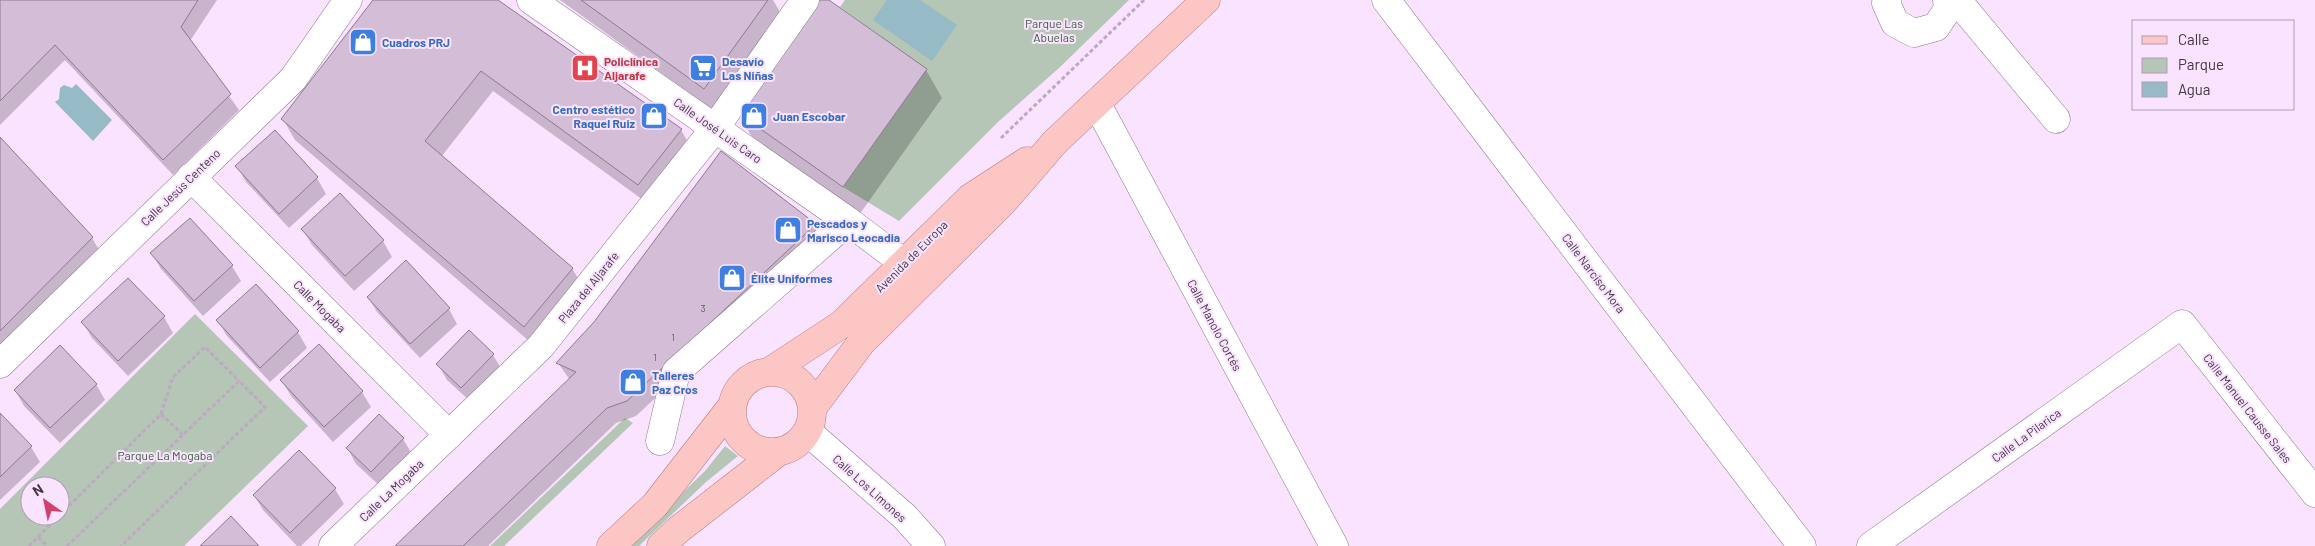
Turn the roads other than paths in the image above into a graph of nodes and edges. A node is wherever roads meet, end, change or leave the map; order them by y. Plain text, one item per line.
1 (348, 0) edge
2 (530, 0) edge
3 (805, 0) edge
4 (1206, 0) edge
5 (1386, 0) edge
6 (1947, 0) edge
7 (1957, 0) edge
8 (1885, 1) edge
9 (1097, 104) junction
10 (2056, 119) dead end
11 (715, 128) junction
12 (1055, 142) junction
13 (191, 177) junction
14 (848, 221) junction
15 (904, 263) junction
16 (2182, 324) joint
17 (0, 364) edge
18 (769, 372) junction
19 (732, 406) junction
20 (810, 419) junction
21 (449, 435) junction
22 (660, 441) dead end
23 (777, 453) junction
24 (2315, 493) edge
25 (333, 546) edge
26 (611, 546) edge
27 (661, 546) edge
28 (931, 546) edge
29 (1334, 546) edge
30 (1802, 546) edge
31 (1871, 546) edge

1 - 13 street, Calle Jesús Centeno
2 - 11 street, Calle José Luis Caro
3 - 11 street, Plaza del Aljarafe
4 - 9 main road, Avenida de Europa
5 - 30 street, Calle Narciso Mora
6 - 8 street
7 - 10 street
9 - 12 main road, Avenida de Europa
9 - 29 street, Calle Manolo Cortés
11 - 14 street, Calle José Luis Caro
11 - 21 street, Plaza del Aljarafe
12 - 15 main road, Avenida de Europa
12 - 20 main road, Avenida de Europa
13 - 17 street, Calle Jesús Centeno
13 - 21 street, Calle Mogaba
14 - 15 street, Calle José Luis Caro
14 - 22 street
15 - 18 main road, Avenida de Europa
16 - 24 street, Calle Manuel Causse Sales
16 - 31 street, Calle La Pilarica
18 - 19 main road
18 - 20 main road
19 - 23 main road
19 - 26 main road
20 - 23 main road
20 - 28 street, Calle Los Limones
21 - 25 street, Calle La Mogaba
23 - 27 main road

